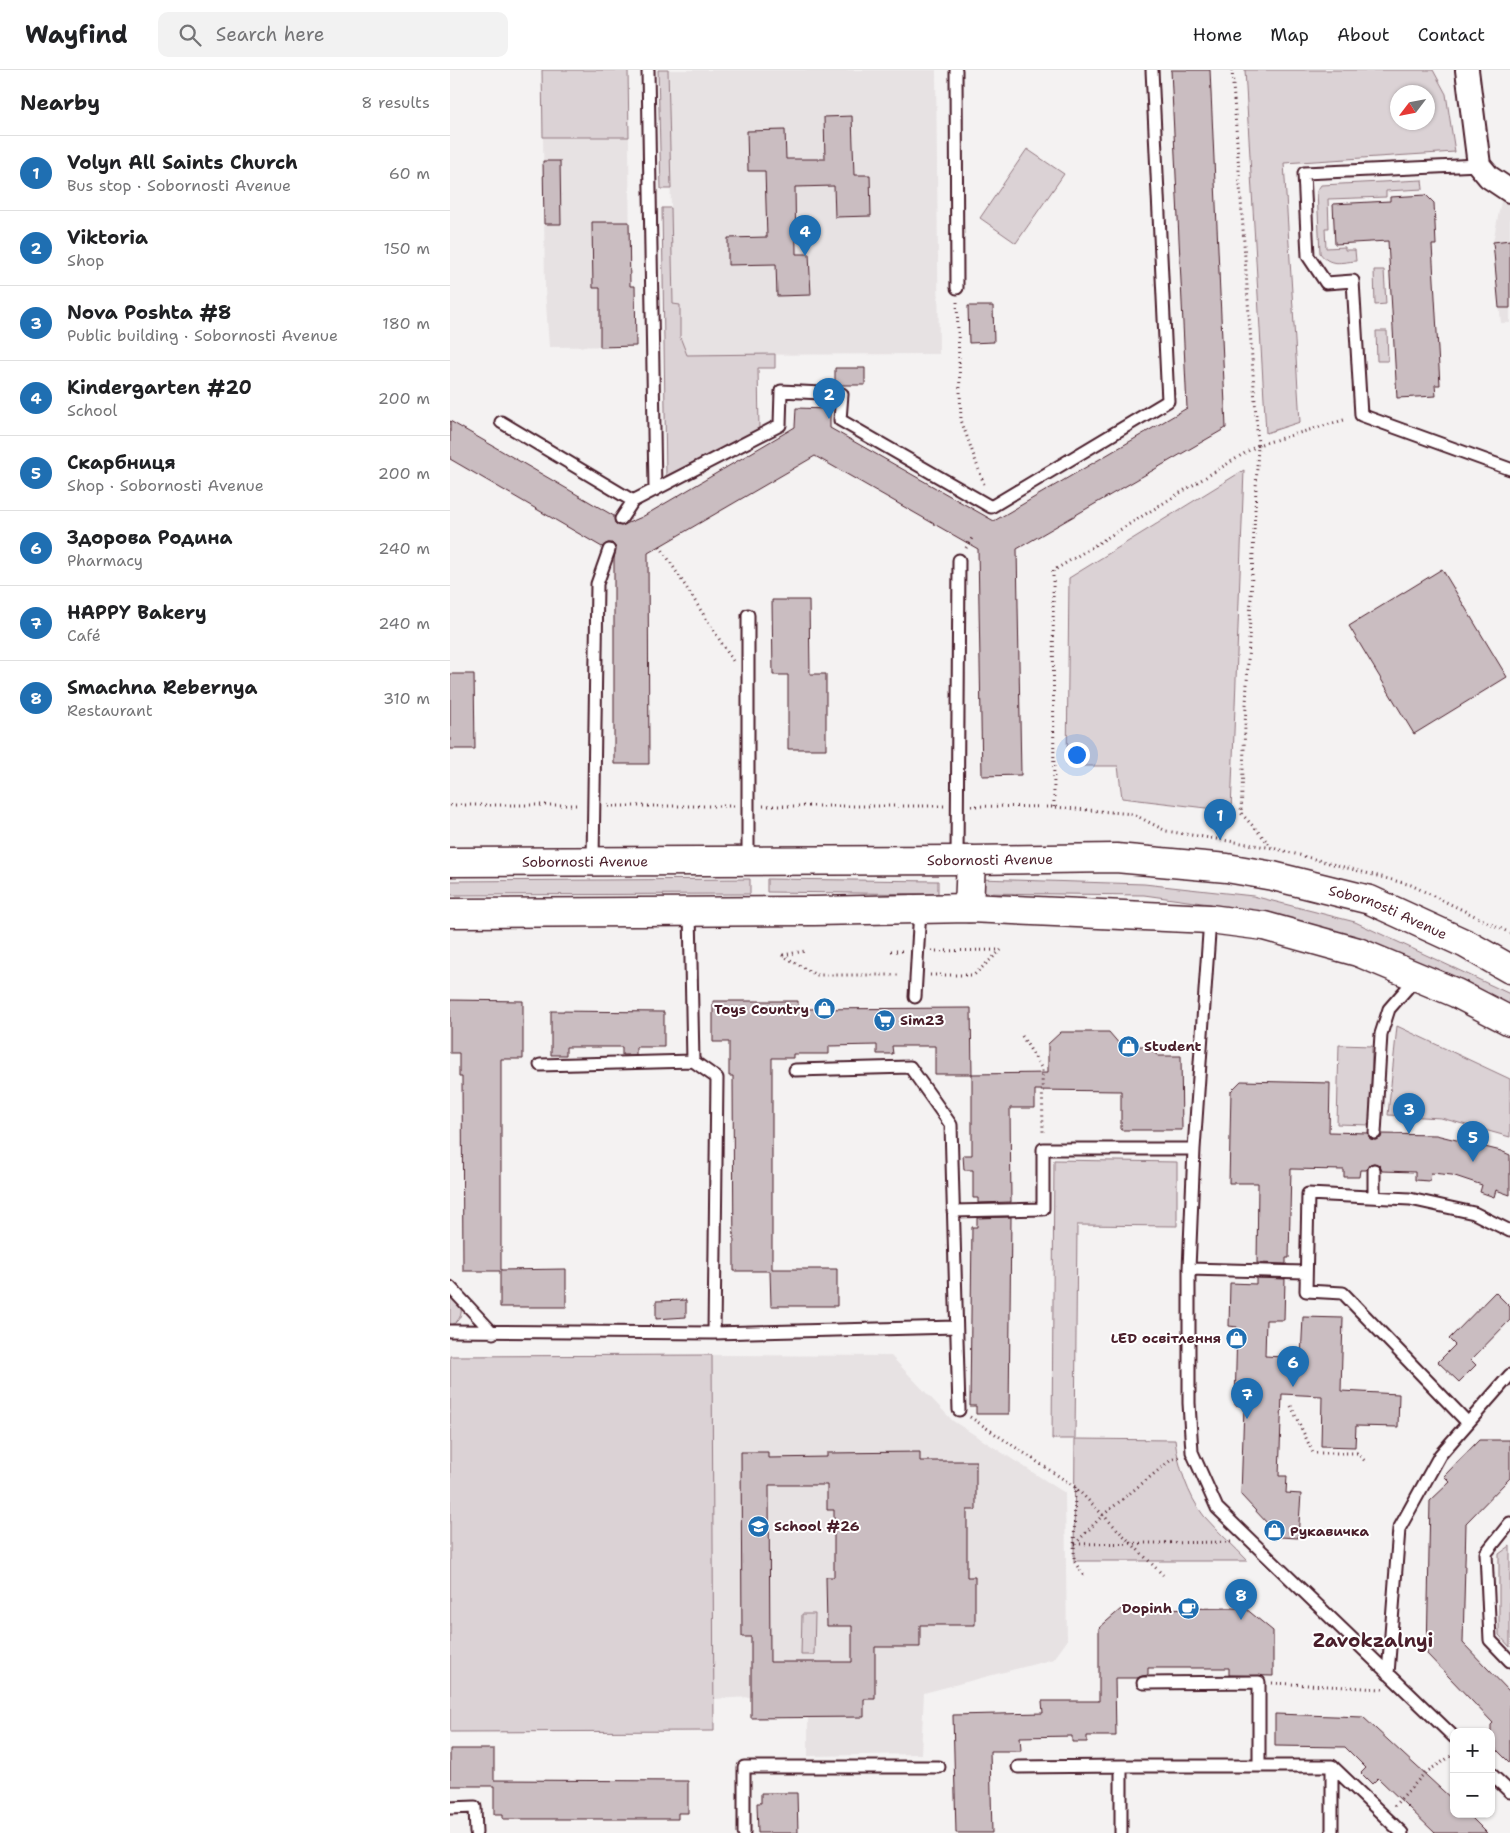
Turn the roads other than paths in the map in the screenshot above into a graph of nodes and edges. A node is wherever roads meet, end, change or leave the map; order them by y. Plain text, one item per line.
1 (648, 70) edge
2 (956, 70) edge
3 (1152, 70) edge
4 (1466, 70) edge
5 (1479, 165) junction
6 (1510, 191) edge
7 (957, 288) road end
8 (501, 422) dead end
9 (1510, 469) edge
10 (655, 490) junction
11 (633, 502) junction
12 (621, 519) dead end
13 (609, 550) dead end
14 (959, 560) dead end
15 (748, 615) dead end
16 (964, 860) junction
17 (592, 861) junction
18 (748, 861) junction
19 (450, 862) edge
20 (969, 908) junction
21 (920, 909) junction
22 (450, 912) edge
23 (690, 912) junction
24 (1210, 919) junction
25 (1510, 968) edge
26 (1417, 977) junction
27 (915, 997) dead end
28 (1510, 1021) edge
29 (693, 1061) junction
30 (540, 1065) dead end
31 (795, 1070) dead end
32 (1375, 1134) dead end
33 (1194, 1149) junction
34 (1374, 1170) dead end
35 (1374, 1197) junction
36 (953, 1211) junction
37 (1510, 1231) edge
38 (1189, 1269) junction
39 (1306, 1272) junction
40 (450, 1287) edge
41 (956, 1327) junction
42 (450, 1331) edge
43 (493, 1333) junction
44 (714, 1333) junction
45 (1510, 1375) edge
46 (959, 1410) road end
47 (1468, 1423) junction
48 (1510, 1523) edge
49 (1510, 1661) edge
50 (1388, 1674) junction
51 (1143, 1683) dead end
52 (1450, 1733) edge
53 (1121, 1766) junction
54 (1259, 1766) junction
55 (1332, 1766) junction
56 (939, 1767) dead end
57 (1018, 1767) dead end
58 (1495, 1778) edge
59 (1510, 1792) edge
60 (450, 1808) edge
61 (476, 1833) edge
62 (744, 1833) edge
63 (1121, 1833) edge
64 (1332, 1833) edge
65 (1402, 1833) edge

1 - 10 lane
2 - 7 lane
3 - 10 lane
4 - 5 street
5 - 6 street
5 - 9 lane
8 - 11 lane
10 - 11 lane
11 - 12 lane
13 - 17 lane
14 - 16 lane
15 - 18 lane
16 - 18 main road, Sobornosti Avenue
16 - 20 main road
16 - 25 main road, Sobornosti Avenue
17 - 18 main road, Sobornosti Avenue
17 - 19 main road, Sobornosti Avenue
20 - 21 main road
20 - 24 main road
21 - 23 main road
21 - 27 lane
22 - 23 main road
23 - 29 lane
24 - 26 main road
24 - 33 lane
26 - 28 main road
26 - 32 lane
29 - 30 lane
29 - 44 lane
31 - 36 lane
33 - 36 lane
33 - 38 lane
34 - 35 lane
35 - 37 lane
35 - 39 lane
36 - 41 lane
38 - 39 lane
38 - 50 lane
39 - 47 lane
40 - 43 lane
41 - 44 lane
41 - 46 lane
42 - 43 lane
43 - 44 lane
45 - 47 lane
47 - 50 lane
48 - 49 lane
50 - 52 lane
51 - 54 lane
53 - 54 lane
53 - 57 lane
53 - 63 lane
54 - 55 lane
55 - 64 lane
55 - 65 lane
56 - 62 lane
58 - 59 lane
60 - 61 lane

